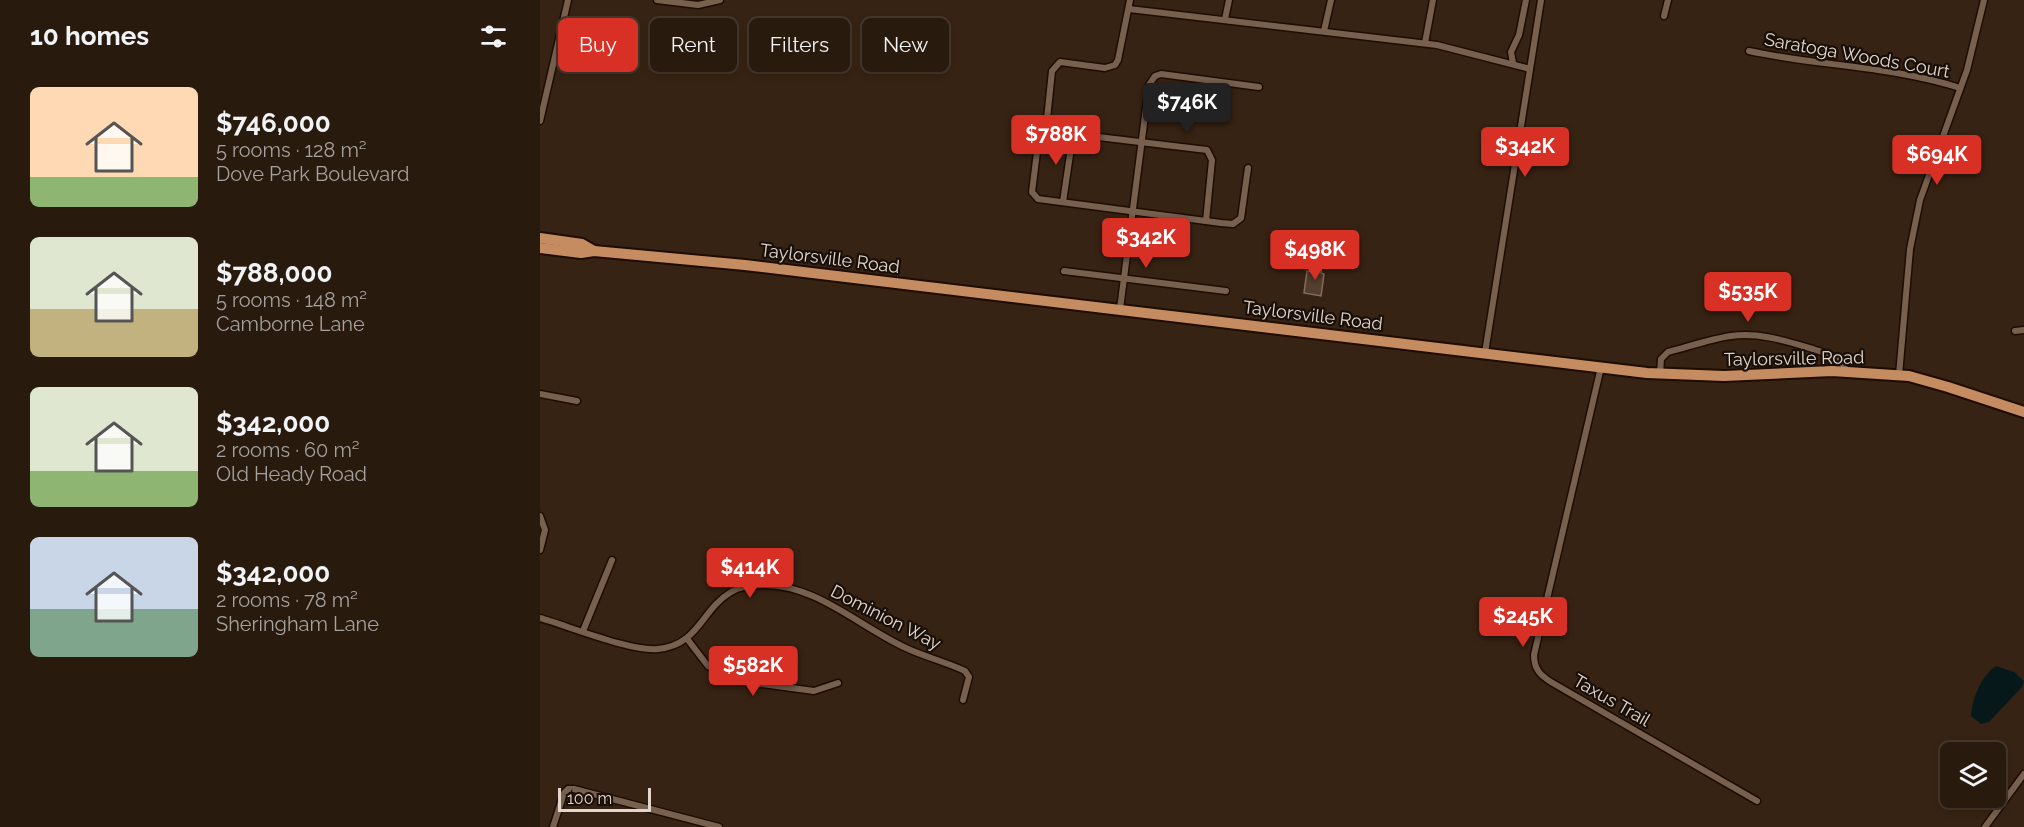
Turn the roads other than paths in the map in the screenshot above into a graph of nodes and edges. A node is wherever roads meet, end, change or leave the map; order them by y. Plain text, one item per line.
1 (568, 0) edge
2 (657, 0) edge
3 (720, 0) edge
4 (1130, 0) edge
5 (1229, 0) edge
6 (1331, 0) edge
7 (1433, 0) edge
8 (1526, 0) edge
9 (1541, 0) edge
10 (1668, 0) edge
11 (1984, 0) edge
12 (1129, 9) junction
13 (1664, 16) dead end
14 (1225, 19) junction
15 (1324, 31) junction
16 (1425, 43) junction
17 (1749, 51) dead end
18 (1513, 63) junction
19 (1530, 69) junction
20 (1259, 87) dead end
21 (1960, 88) junction
22 (542, 101) edge
23 (540, 121) edge
24 (1073, 134) junction
25 (1142, 141) junction
26 (1038, 144) dead end
27 (1248, 168) dead end
28 (1063, 202) junction
29 (1132, 212) junction
30 (1206, 221) junction
31 (540, 238) edge
32 (540, 248) edge
33 (594, 251) junction
34 (1064, 271) dead end
35 (1124, 279) junction
36 (1226, 291) dead end
37 (1120, 309) junction
38 (2024, 330) edge
39 (2014, 331) dead end
40 (1485, 353) junction
41 (1601, 367) junction
42 (1846, 371) junction
43 (1660, 374) junction
44 (1899, 375) junction
45 (540, 394) edge
46 (577, 401) dead end
47 (2024, 412) edge
48 (540, 516) edge
49 (540, 550) edge
50 (612, 560) dead end
51 (540, 618) edge
52 (583, 631) junction
53 (688, 640) junction
54 (838, 683) dead end
55 (963, 700) dead end
56 (2024, 774) edge
57 (1757, 801) dead end
58 (553, 827) edge
59 (719, 827) edge
60 (1985, 827) edge

1 - 22 street
2 - 3 street
4 - 12 street
5 - 14 street
6 - 15 street
7 - 16 street
8 - 18 street
9 - 19 street
10 - 13 street
11 - 21 street
12 - 14 street
12 - 24 street
14 - 15 street
15 - 16 street
16 - 18 street
17 - 21 street, Saratoga Woods Court
18 - 19 street
19 - 40 street
20 - 25 street
21 - 44 street
22 - 23 street
24 - 25 street
24 - 28 street
25 - 29 street
25 - 30 street
26 - 28 street
27 - 30 street
28 - 29 street
29 - 30 street
29 - 35 street
31 - 33 main road, Taylorsville Road
32 - 33 main road, Taylorsville Road
33 - 37 main road, Taylorsville Road
34 - 35 street
35 - 36 street
35 - 37 street
37 - 40 main road, Taylorsville Road
38 - 39 street
40 - 41 main road, Taylorsville Road
41 - 43 main road, Taylorsville Road
41 - 57 street, Taxus Trail
42 - 43 main road, Taylorsville Road
42 - 43 street
42 - 44 main road, Taylorsville Road
44 - 47 main road, Taylorsville Road
45 - 46 street
48 - 49 street
50 - 52 street
51 - 52 street
52 - 53 street
53 - 54 street
53 - 55 street, Dominion Way
56 - 60 street
58 - 59 street

